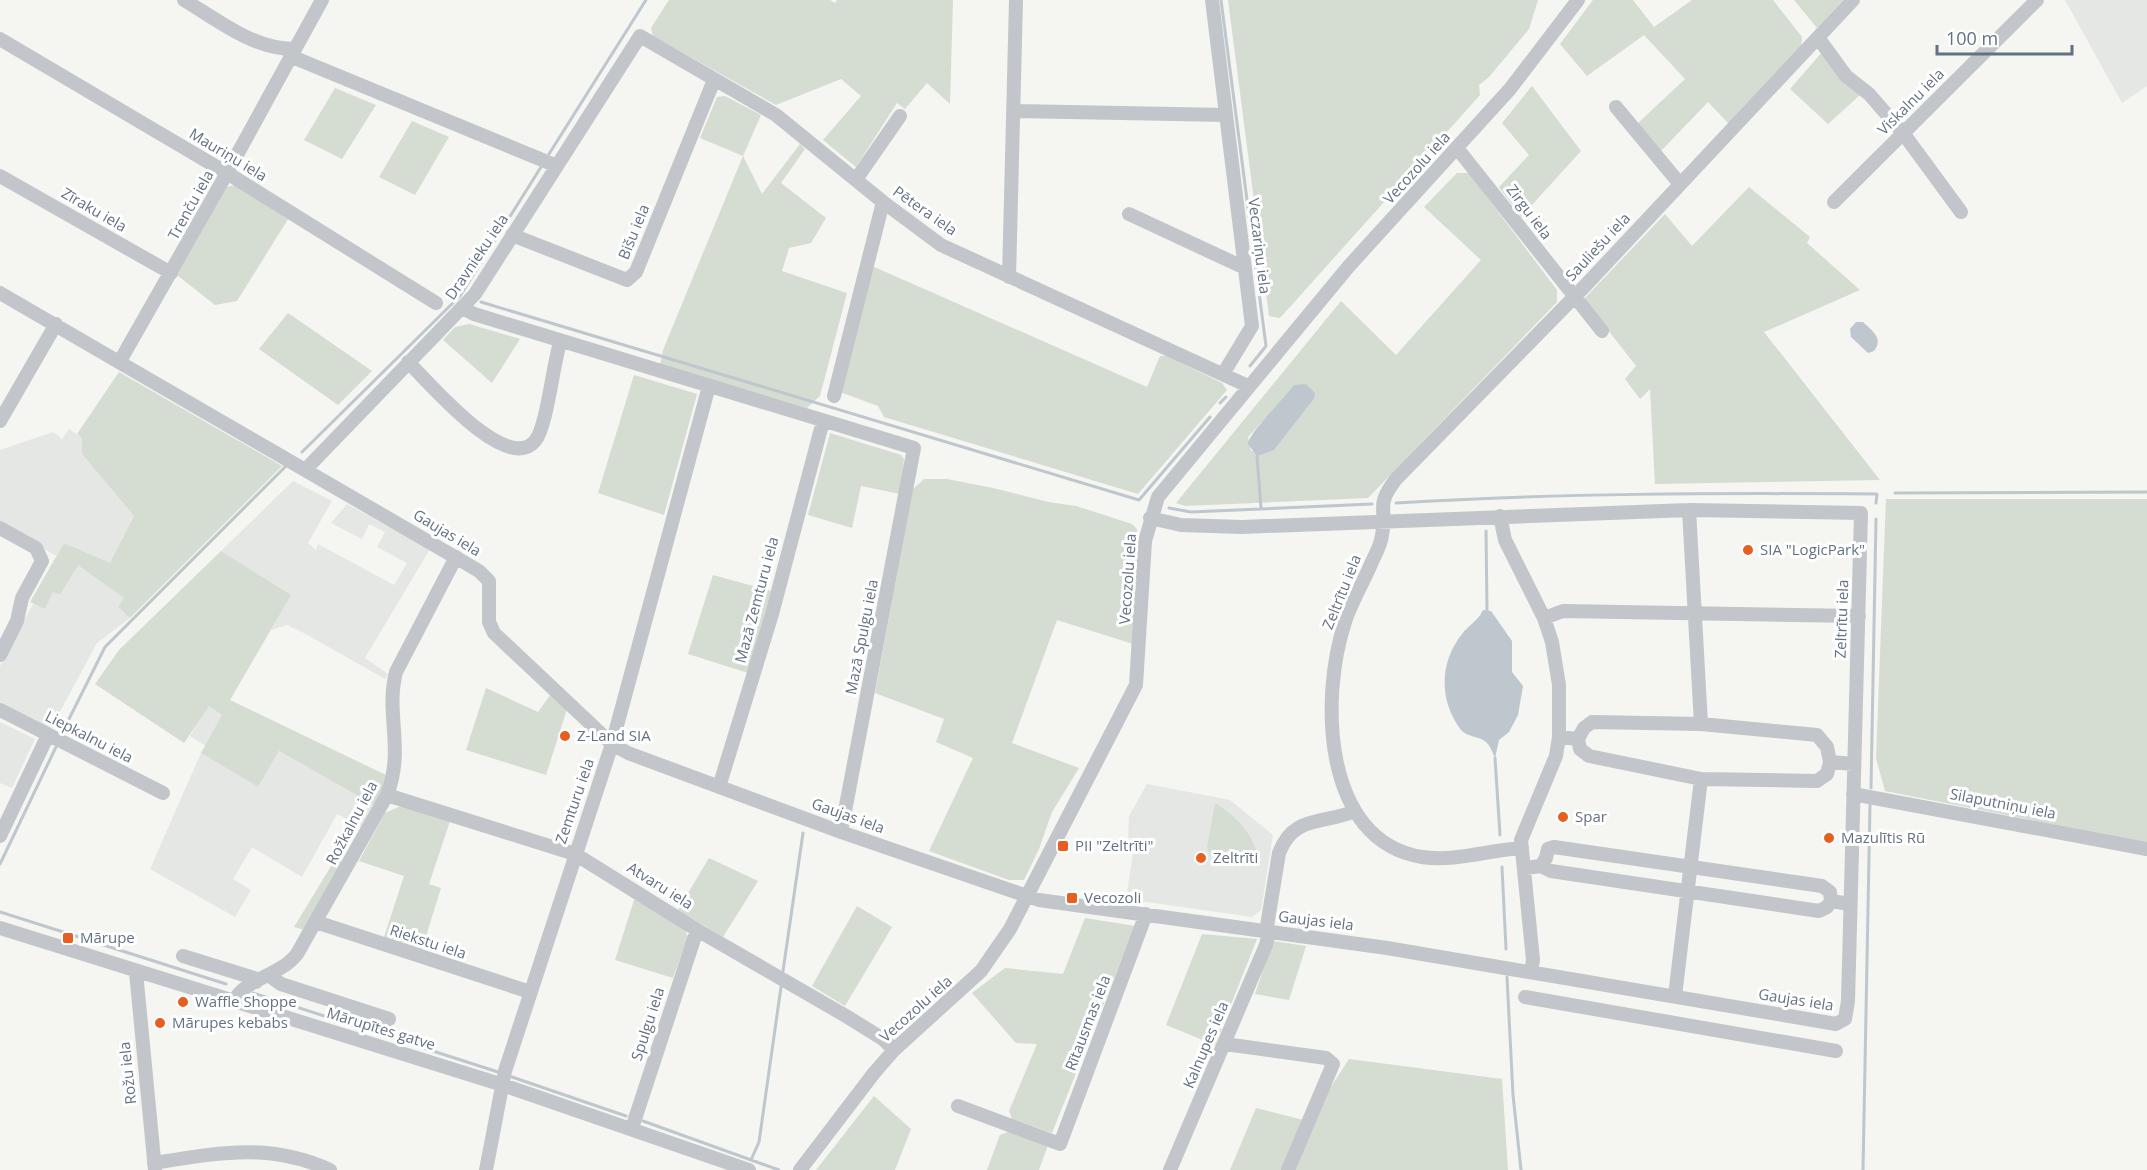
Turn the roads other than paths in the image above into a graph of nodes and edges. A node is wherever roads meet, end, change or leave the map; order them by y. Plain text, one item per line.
1 (184, 0) edge
2 (321, 0) edge
3 (1016, 0) edge
4 (1212, 0) edge
5 (1578, 0) edge
6 (1853, 0) edge
7 (2037, 0) edge
8 (640, 36) joint
9 (0, 39) edge
10 (1819, 39) junction
11 (292, 52) junction
12 (714, 80) junction
13 (1616, 107) dead end
14 (1015, 111) junction
15 (1226, 115) junction
16 (900, 116) dead end
17 (1903, 133) junction
18 (1457, 148) junction
19 (557, 166) junction
20 (228, 173) junction
21 (0, 176) edge
22 (857, 178) junction
23 (1680, 184) junction
24 (883, 202) junction
25 (1834, 202) dead end
26 (1961, 212) dead end
27 (1130, 214) dead end
28 (512, 235) junction
29 (1245, 268) junction
30 (171, 273) junction
31 (1009, 277) junction
32 (0, 293) edge
33 (1574, 296) junction
34 (436, 303) dead end
35 (463, 308) junction
36 (56, 324) junction
37 (1602, 332) dead end
38 (560, 343) junction
39 (120, 361) junction
40 (408, 362) junction
41 (1223, 374) junction
42 (709, 386) junction
43 (1248, 386) junction
44 (834, 396) dead end
45 (0, 421) edge
46 (823, 421) junction
47 (306, 469) junction
48 (1689, 510) junction
49 (1500, 516) junction
50 (1150, 518) junction
51 (1383, 522) junction
52 (0, 528) edge
53 (456, 557) junction
54 (1695, 614) junction
55 (1859, 616) junction
56 (1544, 618) junction
57 (0, 655) edge
58 (0, 710) edge
59 (1701, 724) junction
60 (48, 735) junction
61 (1559, 737) junction
62 (1578, 739) junction
63 (612, 744) junction
64 (1830, 762) junction
65 (1853, 764) junction
66 (1701, 779) junction
67 (719, 787) junction
68 (163, 793) dead end
69 (1853, 794) junction
70 (387, 795) junction
71 (1353, 812) junction
72 (841, 832) junction
73 (0, 836) edge
74 (1522, 848) junction
75 (2147, 849) edge
76 (575, 854) junction
77 (1541, 866) junction
78 (1525, 868) junction
79 (1692, 868) junction
80 (1688, 892) junction
81 (1027, 897) junction
82 (1831, 901) junction
83 (1850, 904) junction
84 (1146, 914) junction
85 (316, 922) junction
86 (0, 928) edge
87 (697, 930) junction
88 (1268, 932) junction
89 (183, 956) dead end
90 (232, 971) junction
91 (1531, 971) junction
92 (136, 972) junction
93 (270, 976) junction
94 (256, 982) junction
95 (1604, 984) junction
96 (530, 992) junction
97 (236, 996) junction
98 (1525, 996) dead end
99 (1675, 996) junction
100 (1600, 1010) junction
101 (1782, 1015) junction
102 (1847, 1015) joint
103 (389, 1019) dead end
104 (1778, 1041) junction
105 (1225, 1044) junction
106 (894, 1050) junction
107 (1836, 1051) dead end
108 (503, 1085) junction
109 (957, 1106) dead end
110 (632, 1128) junction
111 (154, 1166) edge
112 (330, 1170) edge
113 (486, 1170) edge
114 (749, 1170) edge
115 (801, 1170) edge
116 (1170, 1170) edge
117 (1288, 1170) edge

1 - 11 street
2 - 11 street, Trenču iela
3 - 14 street
4 - 15 street, Veczariņu iela
5 - 18 street, Vecozolu iela
6 - 10 street, Sauliešu iela
7 - 17 street, Viskalnu iela
8 - 12 street, Pētera iela
8 - 19 street, Dravnieku iela
9 - 20 street, Mauriņu iela
10 - 17 street
10 - 23 street, Sauliešu iela
11 - 19 street
11 - 20 street, Trenču iela
12 - 22 street, Pētera iela
12 - 28 street, Bišu iela
13 - 23 street
14 - 15 street
14 - 31 street
15 - 29 street, Veczariņu iela
16 - 22 street
17 - 25 street, Viskalnu iela
17 - 26 street
18 - 33 street, Zirgu iela
18 - 43 street, Vecozolu iela
19 - 28 street, Dravnieku iela
20 - 30 street, Trenču iela
20 - 34 street, Mauriņu iela
21 - 30 street, Zīraku iela
22 - 24 street, Pētera iela
23 - 33 street, Sauliešu iela
24 - 31 street, Pētera iela
24 - 44 street
27 - 29 street
28 - 35 street, Dravnieku iela
29 - 41 street, Veczariņu iela
30 - 39 street, Trenču iela
31 - 41 street, Pētera iela
32 - 36 street, Gaujas iela
33 - 37 street, Zirgu iela
33 - 51 street, Sauliešu iela
35 - 38 street
35 - 40 street, Dravnieku iela
36 - 39 street, Gaujas iela
36 - 45 street
38 - 40 street
38 - 42 street
39 - 47 street, Gaujas iela
40 - 47 street, Dravnieku iela
41 - 43 street, Pētera iela
42 - 46 street
42 - 63 street, Zemturu iela
43 - 50 street, Vecozolu iela
46 - 67 street, Mazā Zemturu iela
46 - 72 street, Mazā Spulgu iela
47 - 53 street, Gaujas iela
48 - 49 street, Zeltrītu iela
48 - 54 street
48 - 55 street, Zeltrītu iela
49 - 51 street, Zeltrītu iela
49 - 56 street
50 - 51 street, Zeltrītu iela
50 - 81 street, Vecozolu iela
51 - 71 street, Zeltrītu iela
52 - 57 street
53 - 63 street, Gaujas iela
53 - 70 street, Rožkalnu iela
54 - 55 street
54 - 56 street
54 - 59 street
55 - 65 street, Zeltrītu iela
56 - 61 street
58 - 60 street, Liepkalnu iela
59 - 62 street
59 - 64 street
60 - 68 street, Liepkalnu iela
60 - 73 street
61 - 62 street
61 - 74 street
62 - 66 street
63 - 67 street, Gaujas iela
63 - 76 street, Zemturu iela
64 - 65 street
64 - 66 street
65 - 69 street, Zeltrītu iela
66 - 79 street
67 - 72 street, Gaujas iela
69 - 75 street, Silaputniņu iela
69 - 83 street, Zeltrītu iela
70 - 76 street, Atvaru iela
70 - 85 street, Rožkalnu iela
71 - 74 street
71 - 88 street, Kalnupes iela
72 - 81 street, Gaujas iela
74 - 78 street
76 - 87 street, Atvaru iela
76 - 96 street, Zemturu iela
77 - 78 street
77 - 79 street
77 - 80 street
78 - 91 street
79 - 80 street
79 - 82 street
80 - 82 street
80 - 99 street
81 - 84 street, Gaujas iela
81 - 106 street, Vecozolu iela
82 - 83 street
83 - 102 street, Zeltrītu iela
84 - 88 street, Gaujas iela
84 - 109 street, Rītausmas iela
85 - 93 street, Rožkalnu iela
85 - 96 street, Riekstu iela
86 - 92 street, Mārupītes gatve
87 - 106 street, Atvaru iela
87 - 110 street, Spulgu iela
88 - 91 street, Gaujas iela
88 - 105 street, Kalnupes iela
89 - 90 street
90 - 94 street
90 - 97 street
91 - 95 street, Gaujas iela
92 - 97 street, Mārupītes gatve
92 - 111 street, Rožu iela
93 - 94 street, Rožkalnu iela
93 - 103 street
94 - 97 street, Rožkalnu iela
95 - 99 street, Gaujas iela
95 - 100 street
96 - 108 street, Zemturu iela
97 - 108 street, Mārupītes gatve
98 - 100 street
99 - 101 street, Gaujas iela
100 - 104 street
101 - 102 street, Gaujas iela
101 - 104 street
104 - 107 street
105 - 116 street, Kalnupes iela
105 - 117 street
106 - 115 street, Vecozolu iela
108 - 110 street, Mārupītes gatve
108 - 113 street, Zemturu iela
110 - 114 street, Mārupītes gatve
111 - 112 street

